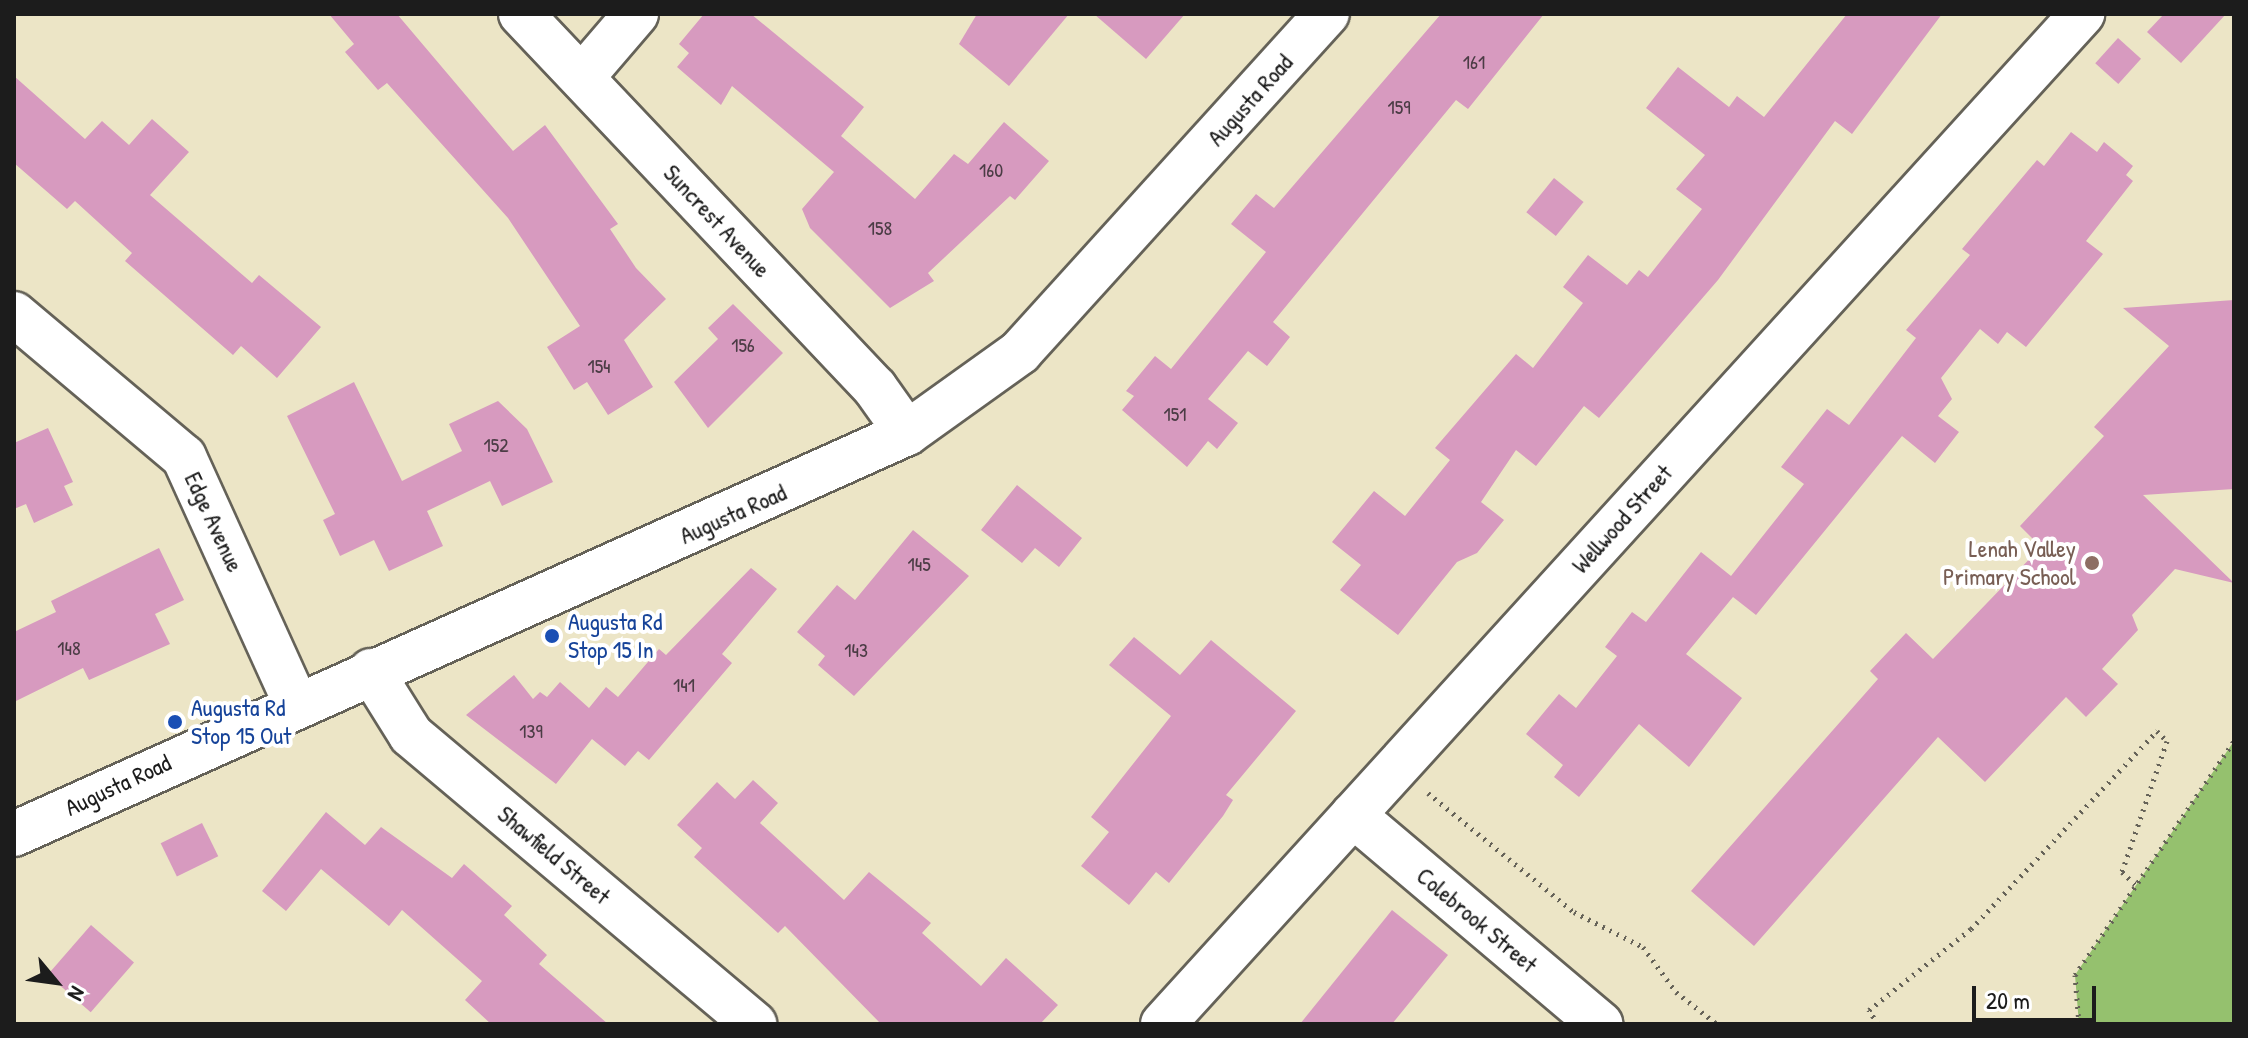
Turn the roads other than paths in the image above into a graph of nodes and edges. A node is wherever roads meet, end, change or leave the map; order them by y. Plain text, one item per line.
1 (521, 14) edge
2 (636, 14) edge
3 (1327, 14) edge
4 (2082, 14) edge
5 (582, 77) junction
6 (14, 314) edge
7 (907, 433) junction
8 (371, 671) junction
9 (295, 702) junction
10 (1353, 815) junction
11 (14, 834) edge
12 (754, 1024) edge
13 (1163, 1024) edge
14 (1600, 1024) edge

1 - 5 street, Suncrest Avenue
2 - 5 street
3 - 7 street, Augusta Road
4 - 10 street, Wellwood Street
5 - 7 street, Suncrest Avenue
6 - 9 street, Edge Avenue
7 - 8 street, Augusta Road
8 - 9 street, Augusta Road
8 - 12 street, Shawfield Street
9 - 11 street, Augusta Road
10 - 13 street, Wellwood Street
10 - 14 street, Colebrook Street

